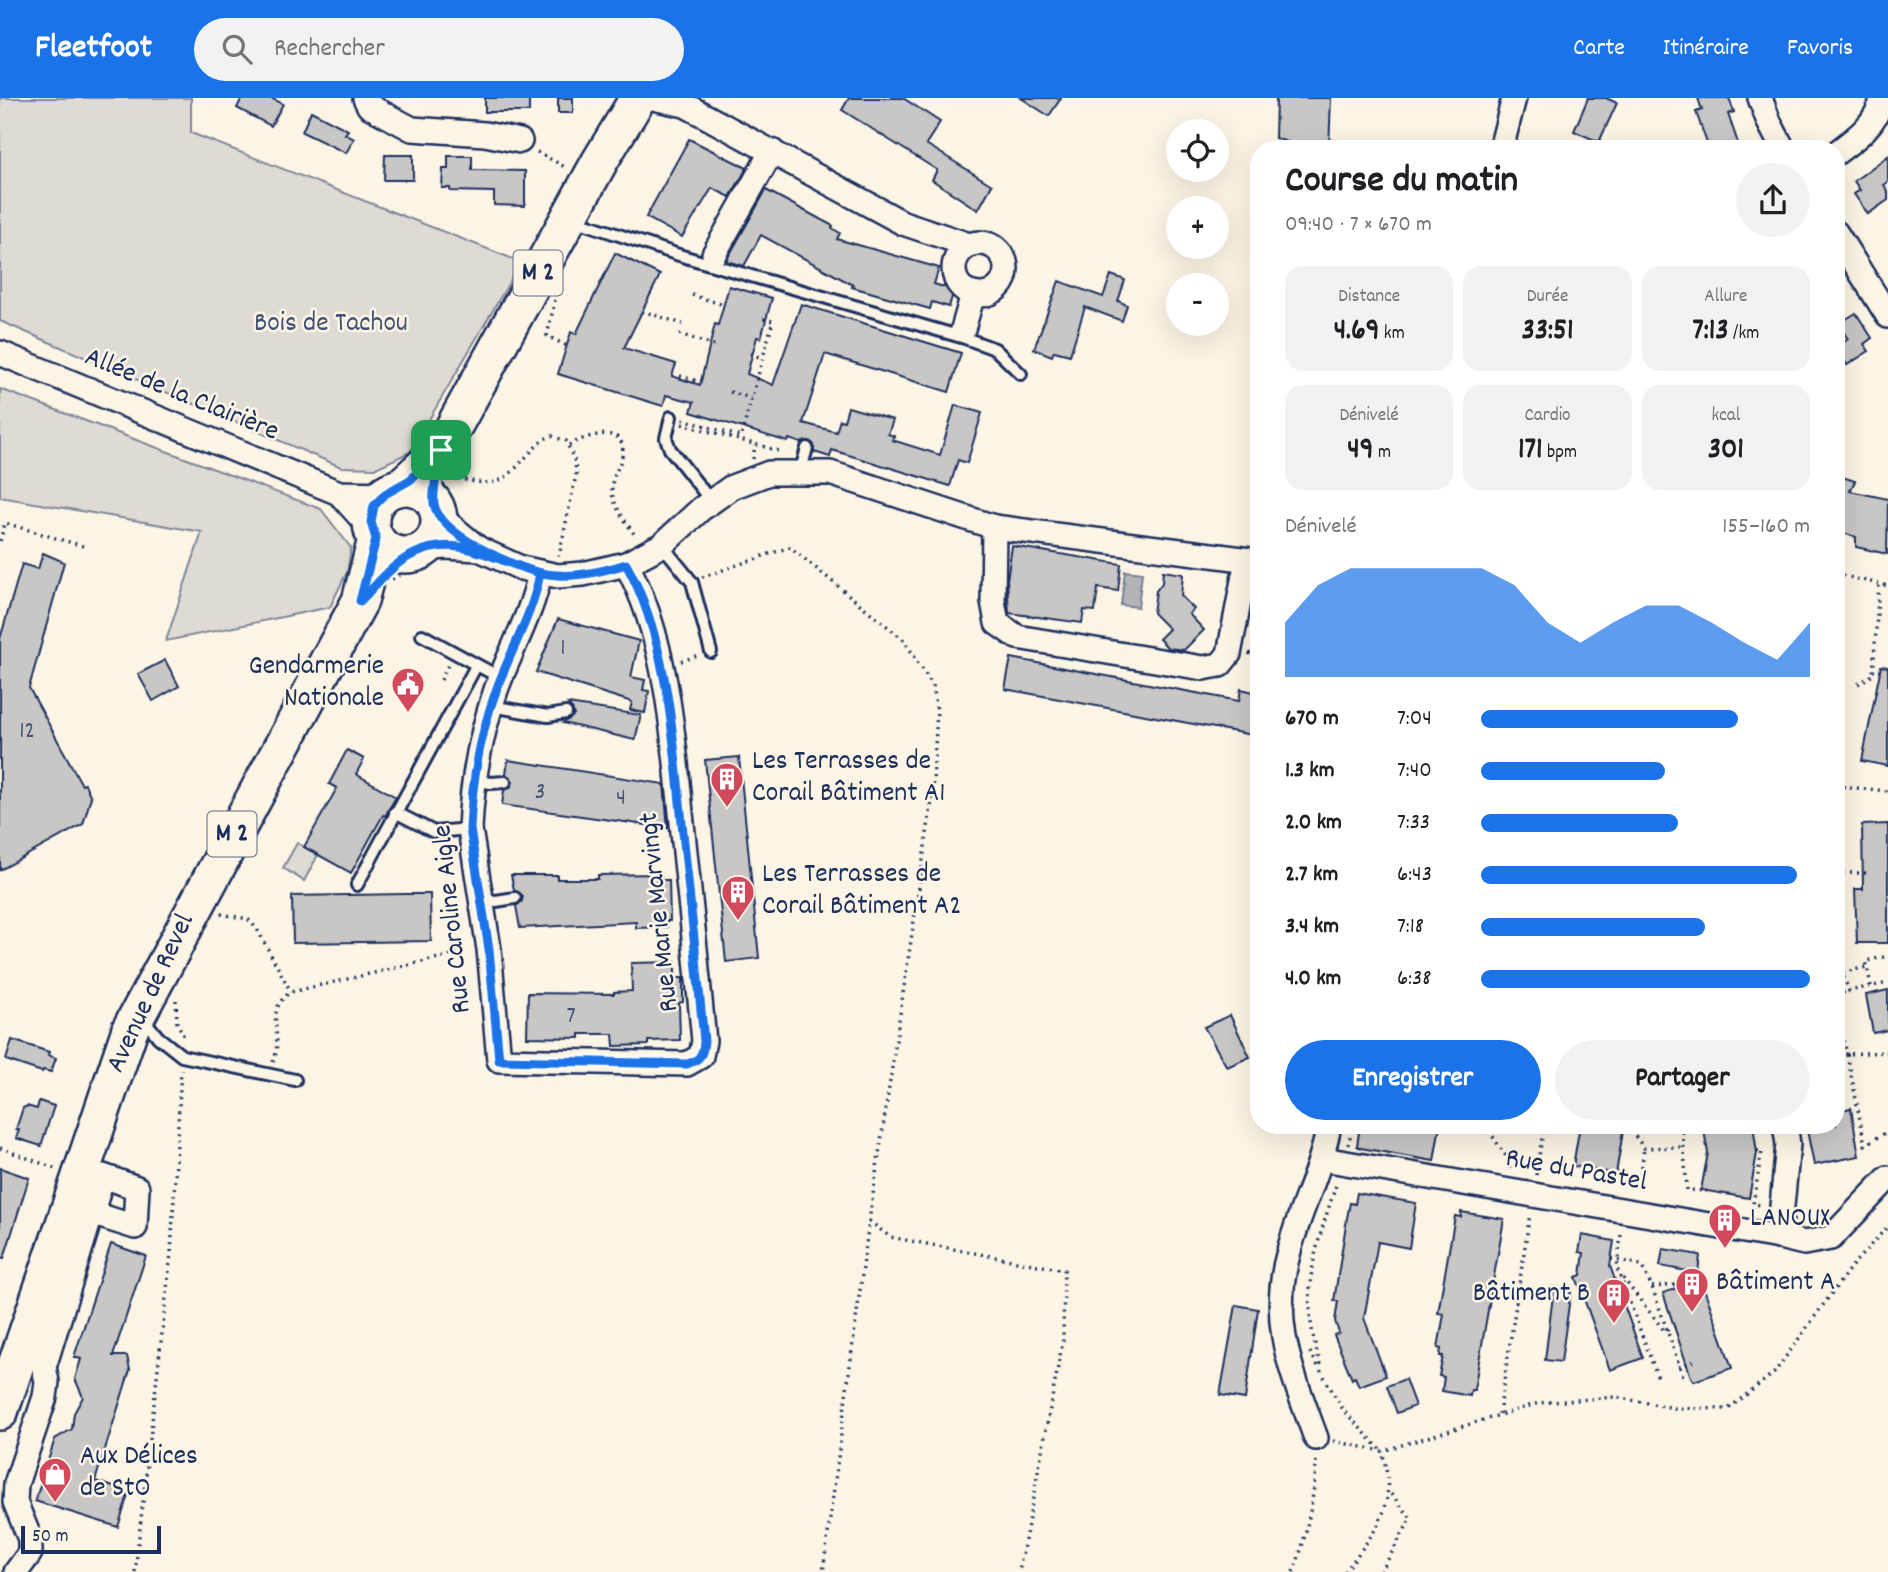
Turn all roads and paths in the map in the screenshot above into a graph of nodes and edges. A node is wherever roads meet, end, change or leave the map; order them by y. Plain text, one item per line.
1 (638, 98) edge
2 (653, 98) edge
3 (1514, 98) edge
4 (1760, 98) edge
5 (1883, 98) edge
6 (363, 101) edge
7 (682, 102) edge
8 (1503, 140) edge
9 (1778, 140) edge
10 (520, 141) joint
11 (1845, 147) edge
12 (772, 151) junction
13 (576, 173) dead end
14 (568, 218) junction
15 (969, 245) junction
16 (1845, 247) edge
17 (714, 254) dead end
18 (548, 292) dead end
19 (973, 294) junction
20 (692, 295) dead end
21 (724, 305) dead end
22 (642, 311) dead end
23 (1888, 316) edge
24 (760, 318) dead end
25 (682, 324) dead end
26 (963, 329) dead end
27 (679, 334) dead end
28 (566, 346) dead end
29 (716, 346) dead end
30 (0, 353) edge
31 (750, 354) dead end
32 (762, 358) junction
33 (1021, 374) dead end
34 (680, 376) dead end
35 (701, 382) dead end
36 (730, 392) dead end
37 (751, 398) junction
38 (671, 418) junction
39 (569, 445) junction
40 (803, 459) junction
41 (440, 486) junction
42 (392, 491) junction
43 (339, 493) junction
44 (711, 501) junction
45 (994, 527) junction
46 (374, 534) junction
47 (0, 541) edge
48 (86, 547) dead end
49 (479, 549) junction
50 (418, 552) junction
51 (645, 554) junction
52 (1250, 561) edge
53 (1250, 569) edge
54 (549, 574) junction
55 (1845, 576) edge
56 (690, 581) junction
57 (1879, 584) junction
58 (1888, 586) edge
59 (360, 601) junction
60 (422, 635) dead end
61 (711, 652) joint
62 (662, 665) junction
63 (476, 666) junction
64 (501, 678) junction
65 (1858, 684) dead end
66 (491, 706) junction
67 (566, 713) dead end
68 (474, 780) junction
69 (505, 782) dead end
70 (1845, 787) edge
71 (1888, 790) edge
72 (396, 812) junction
73 (470, 829) junction
74 (1845, 873) edge
75 (1868, 873) dead end
76 (357, 885) dead end
77 (515, 898) dead end
78 (480, 899) junction
79 (212, 922) dead end
80 (469, 951) dead end
81 (1888, 956) edge
82 (1867, 968) junction
83 (1845, 972) edge
84 (1845, 981) edge
85 (1888, 983) edge
86 (1871, 986) junction
87 (177, 991) dead end
88 (1849, 991) junction
89 (291, 992) junction
90 (1845, 992) edge
91 (138, 1011) junction
92 (183, 1037) junction
93 (191, 1045) dead end
94 (1845, 1047) edge
95 (1888, 1052) edge
96 (1847, 1054) junction
97 (182, 1056) junction
98 (499, 1060) joint
99 (246, 1071) junction
100 (295, 1080) dead end
101 (1888, 1131) edge
102 (1330, 1134) edge
103 (1491, 1134) edge
104 (1542, 1134) edge
105 (1633, 1134) edge
106 (1683, 1134) edge
107 (1786, 1134) edge
108 (1863, 1134) junction
109 (1855, 1135) dead end
110 (1684, 1147) junction
111 (0, 1148) edge
112 (1643, 1148) junction
113 (1757, 1151) dead end
114 (1333, 1161) junction
115 (62, 1171) dead end
116 (1641, 1174) dead end
117 (1888, 1178) edge
118 (1329, 1183) dead end
119 (1506, 1190) junction
120 (1707, 1191) dead end
121 (1532, 1195) junction
122 (1781, 1208) junction
123 (91, 1213) dead end
124 (869, 1221) junction
125 (1888, 1226) edge
126 (1621, 1235) dead end
127 (1779, 1237) junction
128 (1611, 1259) dead end
129 (1618, 1260) junction
130 (1619, 1274) junction
131 (1675, 1285) dead end
132 (1652, 1287) junction
133 (1680, 1325) dead end
134 (1667, 1330) junction
135 (1669, 1336) junction
136 (1304, 1344) dead end
137 (1694, 1360) dead end
138 (1679, 1367) junction
139 (1323, 1370) junction
140 (1658, 1378) dead end
141 (1684, 1379) dead end
142 (0, 1412) edge
143 (1499, 1415) junction
144 (1316, 1438) junction
145 (1382, 1451) junction
146 (1388, 1491) junction
147 (1386, 1566) junction
148 (16, 1572) edge
149 (135, 1572) edge
150 (823, 1572) edge
151 (1019, 1572) edge
152 (1293, 1572) edge
153 (1345, 1572) edge
154 (1381, 1572) edge
155 (1388, 1572) edge

1 - 14 main road, M 2
2 - 7 street
3 - 8 street
4 - 9 street
5 - 11 street
6 - 10 street
7 - 12 street
10 - 13 path
12 - 15 street
12 - 17 street
14 - 33 lane
14 - 41 main road, M 2
15 - 19 street
15 - 19 street
16 - 23 street
18 - 28 path
19 - 26 street
20 - 21 path
22 - 25 path
24 - 32 path
27 - 29 path
30 - 43 street, Allée de la Clairière
31 - 32 path
32 - 37 path
34 - 35 path
36 - 37 path
37 - 38 path
38 - 40 path
38 - 44 lane
39 - 41 path
39 - 51 path
39 - 54 path
40 - 44 street
40 - 45 street
41 - 42 main road, M 2
41 - 42 main road
41 - 49 street
41 - 50 main road
42 - 43 street, Allée de la Clairière
42 - 46 main road
43 - 46 street, Allée de la Clairière
44 - 51 street
45 - 52 street
45 - 53 street
46 - 50 main road
46 - 59 main road, Avenue de Revel / M 2
47 - 48 path
49 - 50 street
49 - 54 street
50 - 59 main road, Avenue de Revel / M 2
51 - 54 street
51 - 56 lane
51 - 62 street, Rue Marie Marvingt
54 - 64 street, Rue Caroline Aigle
55 - 57 path
56 - 61 lane
56 - 124 path
57 - 58 path
57 - 65 path
59 - 91 main road, Avenue de Revel / M 2
60 - 63 lane
61 - 62 path
62 - 98 street, Rue Marie Marvingt
63 - 64 lane
63 - 72 lane
64 - 66 street, Rue Caroline Aigle
66 - 67 lane
66 - 68 street, Rue Caroline Aigle
68 - 69 lane
68 - 73 street, Rue Caroline Aigle
70 - 71 path
72 - 73 lane
72 - 76 lane
73 - 78 street, Rue Caroline Aigle
74 - 75 path
77 - 78 lane
78 - 98 street, Rue Caroline Aigle
79 - 89 path
80 - 89 path
81 - 82 path
82 - 83 path
82 - 86 path
84 - 88 path
85 - 86 path
86 - 88 path
87 - 92 path
88 - 90 path
89 - 99 path
91 - 97 lane
91 - 142 main road, Avenue de Revel / M 2
92 - 93 path
92 - 97 path
94 - 96 path
95 - 96 path
96 - 108 path
97 - 99 lane
97 - 149 path
99 - 100 lane
101 - 108 path
102 - 114 street
103 - 119 path
104 - 121 path
105 - 112 path
106 - 110 path
107 - 122 street
108 - 109 path
110 - 112 path
110 - 120 path
111 - 115 path
112 - 116 path
113 - 122 path
114 - 118 path
114 - 119 street, Rue du Pastel
114 - 139 path
114 - 144 street
117 - 127 street, Rue du Pastel
119 - 121 street, Rue du Pastel
121 - 127 street, Rue du Pastel
121 - 143 path
122 - 127 street
123 - 148 street
124 - 150 path
124 - 151 path
125 - 143 path
126 - 129 path
128 - 129 path
129 - 130 path
129 - 132 path
130 - 135 path
130 - 140 path
131 - 132 path
132 - 134 path
133 - 134 path
134 - 135 path
135 - 138 path
136 - 139 path
137 - 138 path
138 - 141 path
139 - 145 path
143 - 145 path
144 - 145 path
144 - 152 path
145 - 146 path
146 - 147 path
146 - 153 path
147 - 154 path
147 - 155 path

